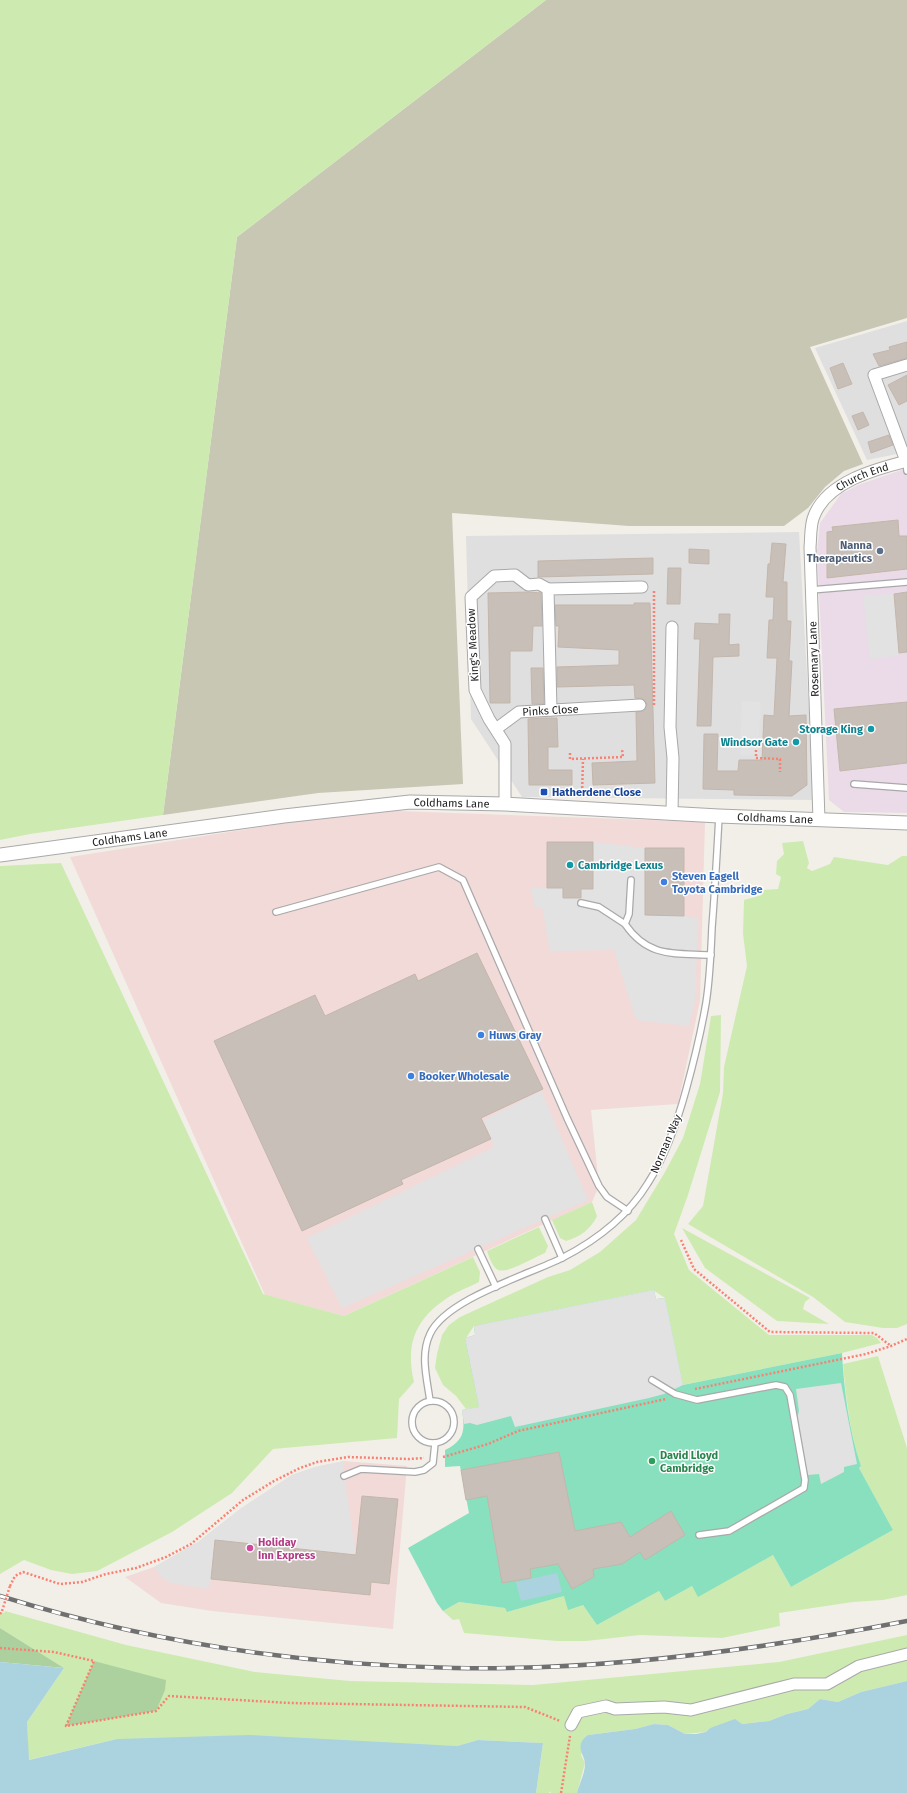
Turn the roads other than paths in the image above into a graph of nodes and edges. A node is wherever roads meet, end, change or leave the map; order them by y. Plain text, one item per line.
1 (907, 365) edge
2 (906, 464) edge
3 (823, 501) joint
4 (907, 582) edge
5 (642, 587) road end
6 (548, 589) junction
7 (811, 590) junction
8 (672, 627) dead end
9 (640, 705) road end
10 (551, 710) junction
11 (496, 729) junction
12 (854, 784) dead end
13 (907, 788) edge
14 (506, 804) junction
15 (672, 813) junction
16 (719, 816) junction
17 (819, 820) junction
18 (907, 823) edge
19 (0, 855) edge
20 (631, 880) dead end
21 (582, 903) dead end
22 (276, 912) dead end
23 (625, 924) junction
24 (711, 955) junction
25 (628, 1210) junction
26 (545, 1219) dead end
27 (478, 1249) dead end
28 (562, 1258) junction
29 (496, 1287) junction
30 (652, 1380) dead end
31 (430, 1401) junction
32 (435, 1443) junction
33 (344, 1476) dead end
34 (700, 1535) dead end
35 (907, 1654) edge
36 (572, 1725) road end

1 - 2 street
2 - 3 street, Church End
3 - 7 street, Rosemary Lane
4 - 7 lane
5 - 6 street, King's Meadow
6 - 10 street
6 - 11 street, King's Meadow
7 - 17 street, Rosemary Lane
8 - 15 street
9 - 10 street, Pinks Close
10 - 11 street, Pinks Close
11 - 14 street
12 - 13 lane
14 - 15 street, Coldhams Lane
14 - 19 street, Coldhams Lane
15 - 16 street, Coldhams Lane
16 - 17 street, Coldhams Lane
16 - 24 lane, Norman Way
17 - 18 street, Coldhams Lane
20 - 23 lane
21 - 23 lane
22 - 25 lane
23 - 24 lane
24 - 25 lane, Norman Way
25 - 28 lane, Norman Way
26 - 28 lane
27 - 29 lane
28 - 29 lane, Norman Way
29 - 31 lane, Norman Way
30 - 34 lane
31 - 32 lane
31 - 32 lane
32 - 33 lane
35 - 36 street

